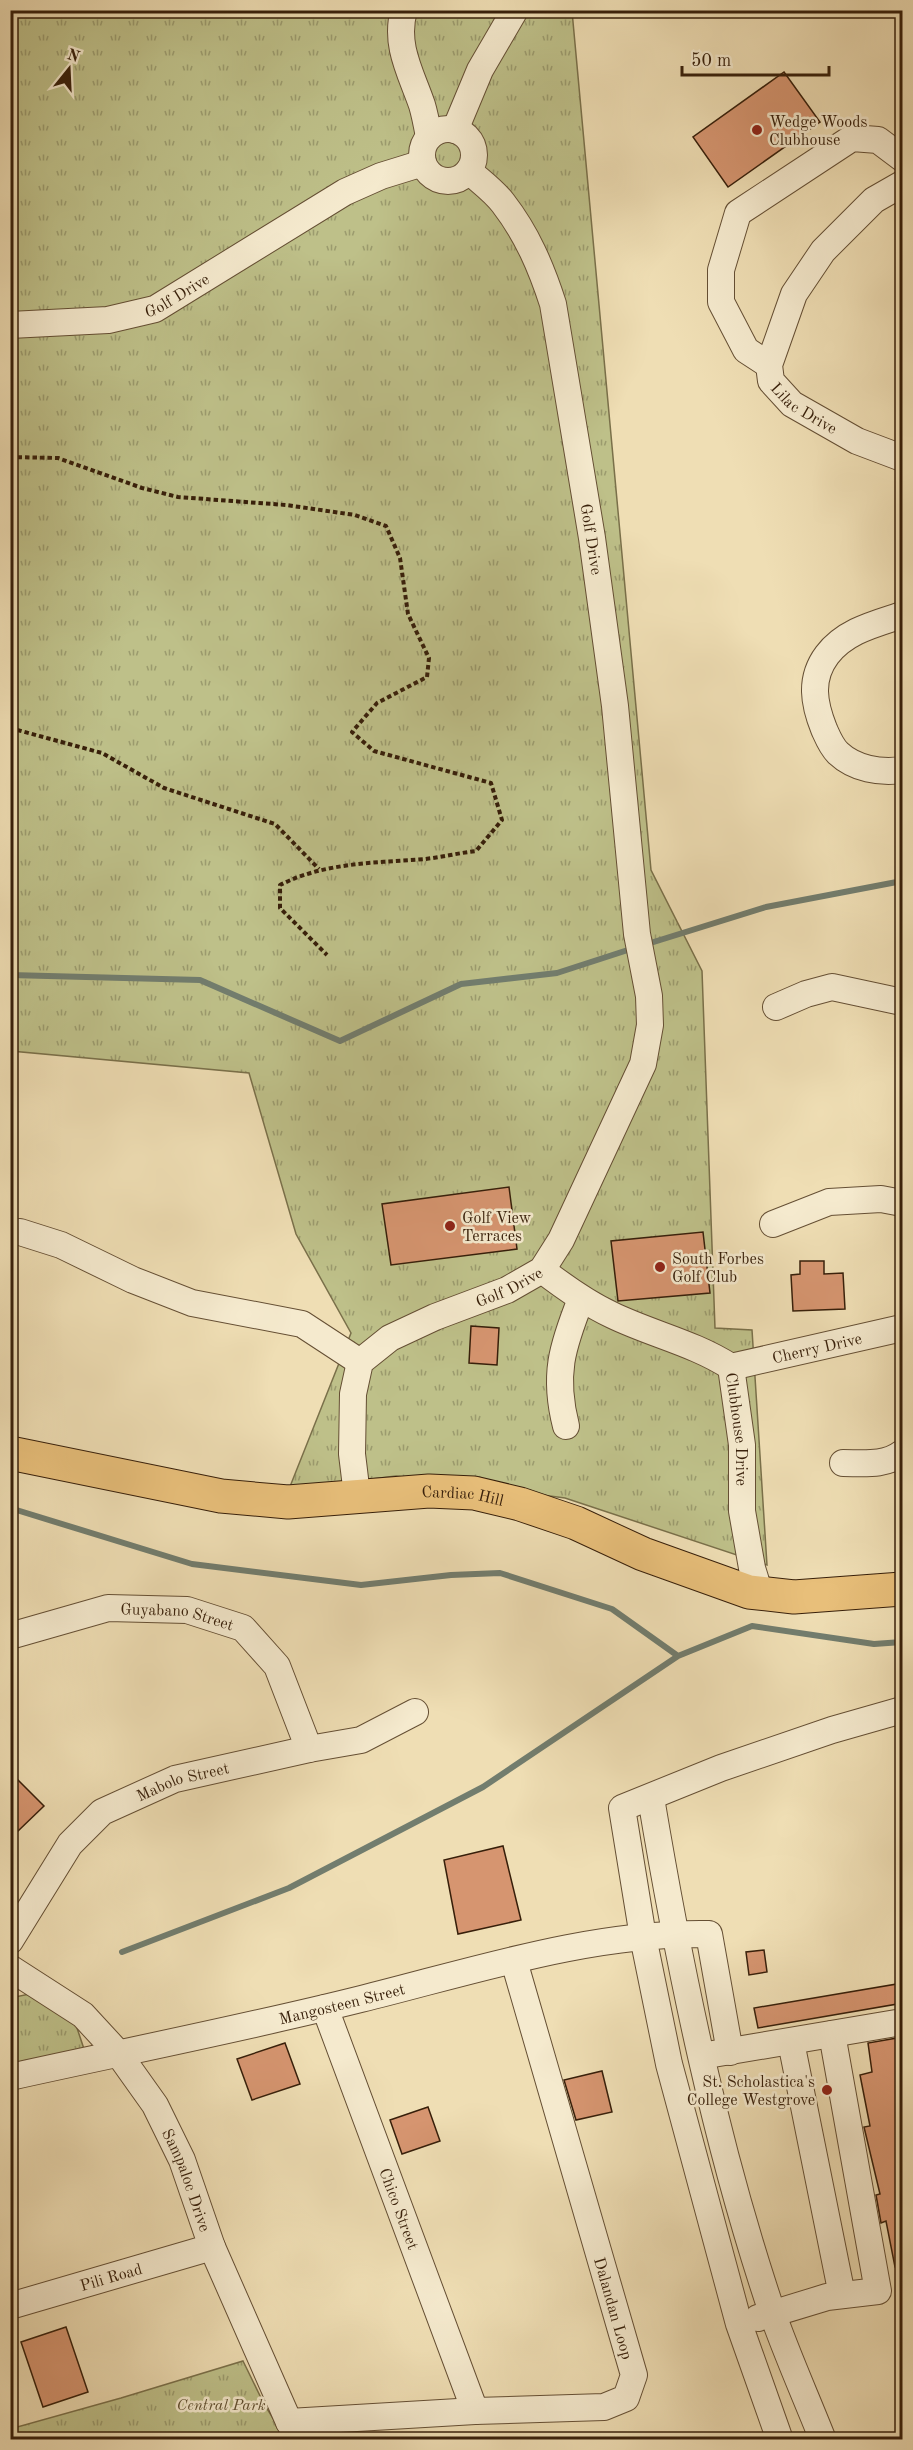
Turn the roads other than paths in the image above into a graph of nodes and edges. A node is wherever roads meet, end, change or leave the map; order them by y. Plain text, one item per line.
1 (404, 10) edge
2 (515, 10) edge
3 (455, 130) junction
4 (429, 137) junction
5 (903, 158) edge
6 (423, 163) junction
7 (469, 171) junction
8 (903, 184) edge
9 (10, 325) edge
10 (769, 365) junction
11 (903, 458) edge
12 (903, 615) edge
13 (903, 770) edge
14 (903, 1002) edge
15 (776, 1007) dead end
16 (903, 1203) edge
17 (773, 1224) dead end
18 (20, 1232) dead end
19 (542, 1270) junction
20 (581, 1299) junction
21 (903, 1328) edge
22 (360, 1362) junction
23 (731, 1367) junction
24 (566, 1426) dead end
25 (10, 1453) edge
26 (903, 1453) edge
27 (843, 1463) dead end
28 (357, 1495) junction
29 (903, 1589) edge
30 (760, 1594) junction
31 (10, 1636) edge
32 (903, 1710) edge
33 (415, 1712) dead end
34 (309, 1749) junction
35 (651, 1798) junction
36 (673, 1933) junction
37 (643, 1937) junction
38 (10, 1941) edge
39 (514, 1961) junction
40 (10, 1968) edge
41 (325, 2008) junction
42 (903, 2022) edge
43 (832, 2034) junction
44 (791, 2042) junction
45 (730, 2052) junction
46 (118, 2053) junction
47 (701, 2057) junction
48 (669, 2064) junction
49 (10, 2077) edge
50 (212, 2247) junction
51 (842, 2295) junction
52 (10, 2306) edge
53 (773, 2314) junction
54 (739, 2324) junction
55 (474, 2411) junction
56 (294, 2431) edge
57 (780, 2439) edge
58 (823, 2439) edge

1 - 4 street
2 - 3 street
3 - 4 street
3 - 7 street
4 - 6 street
5 - 10 street
6 - 7 street
6 - 9 street, Golf Drive
7 - 19 street, Golf Drive
8 - 10 street, Lilac Drive
10 - 11 street, Lilac Drive
12 - 13 street
14 - 15 street
16 - 17 street
18 - 22 street
19 - 20 street, Clubhouse Drive
19 - 22 street, Golf Drive
20 - 23 street, Clubhouse Drive
20 - 24 street
21 - 23 street, Cherry Drive
22 - 28 street
23 - 30 street, Clubhouse Drive
25 - 28 main road, Cardiac Hill
26 - 27 street
28 - 30 main road, Cardiac Hill
29 - 30 main road, Cardiac Hill
31 - 34 street, Guyabano Street
32 - 35 street
33 - 34 street, Mabolo Street
34 - 38 street, Mabolo Street
35 - 36 street
35 - 37 street
36 - 37 street, Mangosteen Street
36 - 45 street, Mangosteen Street
36 - 47 street
37 - 39 street, Mangosteen Street
37 - 48 street
39 - 41 street, Mangosteen Street
39 - 55 street, Dalandan Loop
40 - 46 street, Sampaloc Drive
41 - 46 street, Mangosteen Street
41 - 55 street, Chico Street
42 - 43 street
43 - 44 street
43 - 51 street
44 - 45 street
44 - 51 street
45 - 47 street
46 - 49 street, Mangosteen Street
46 - 50 street, Sampaloc Drive
47 - 48 street
47 - 53 street
48 - 54 street
50 - 52 street, Pili Road
50 - 56 street, Sampaloc Drive
51 - 53 street
53 - 54 street
53 - 58 street
54 - 57 street
55 - 56 street, Dalandan Loop

